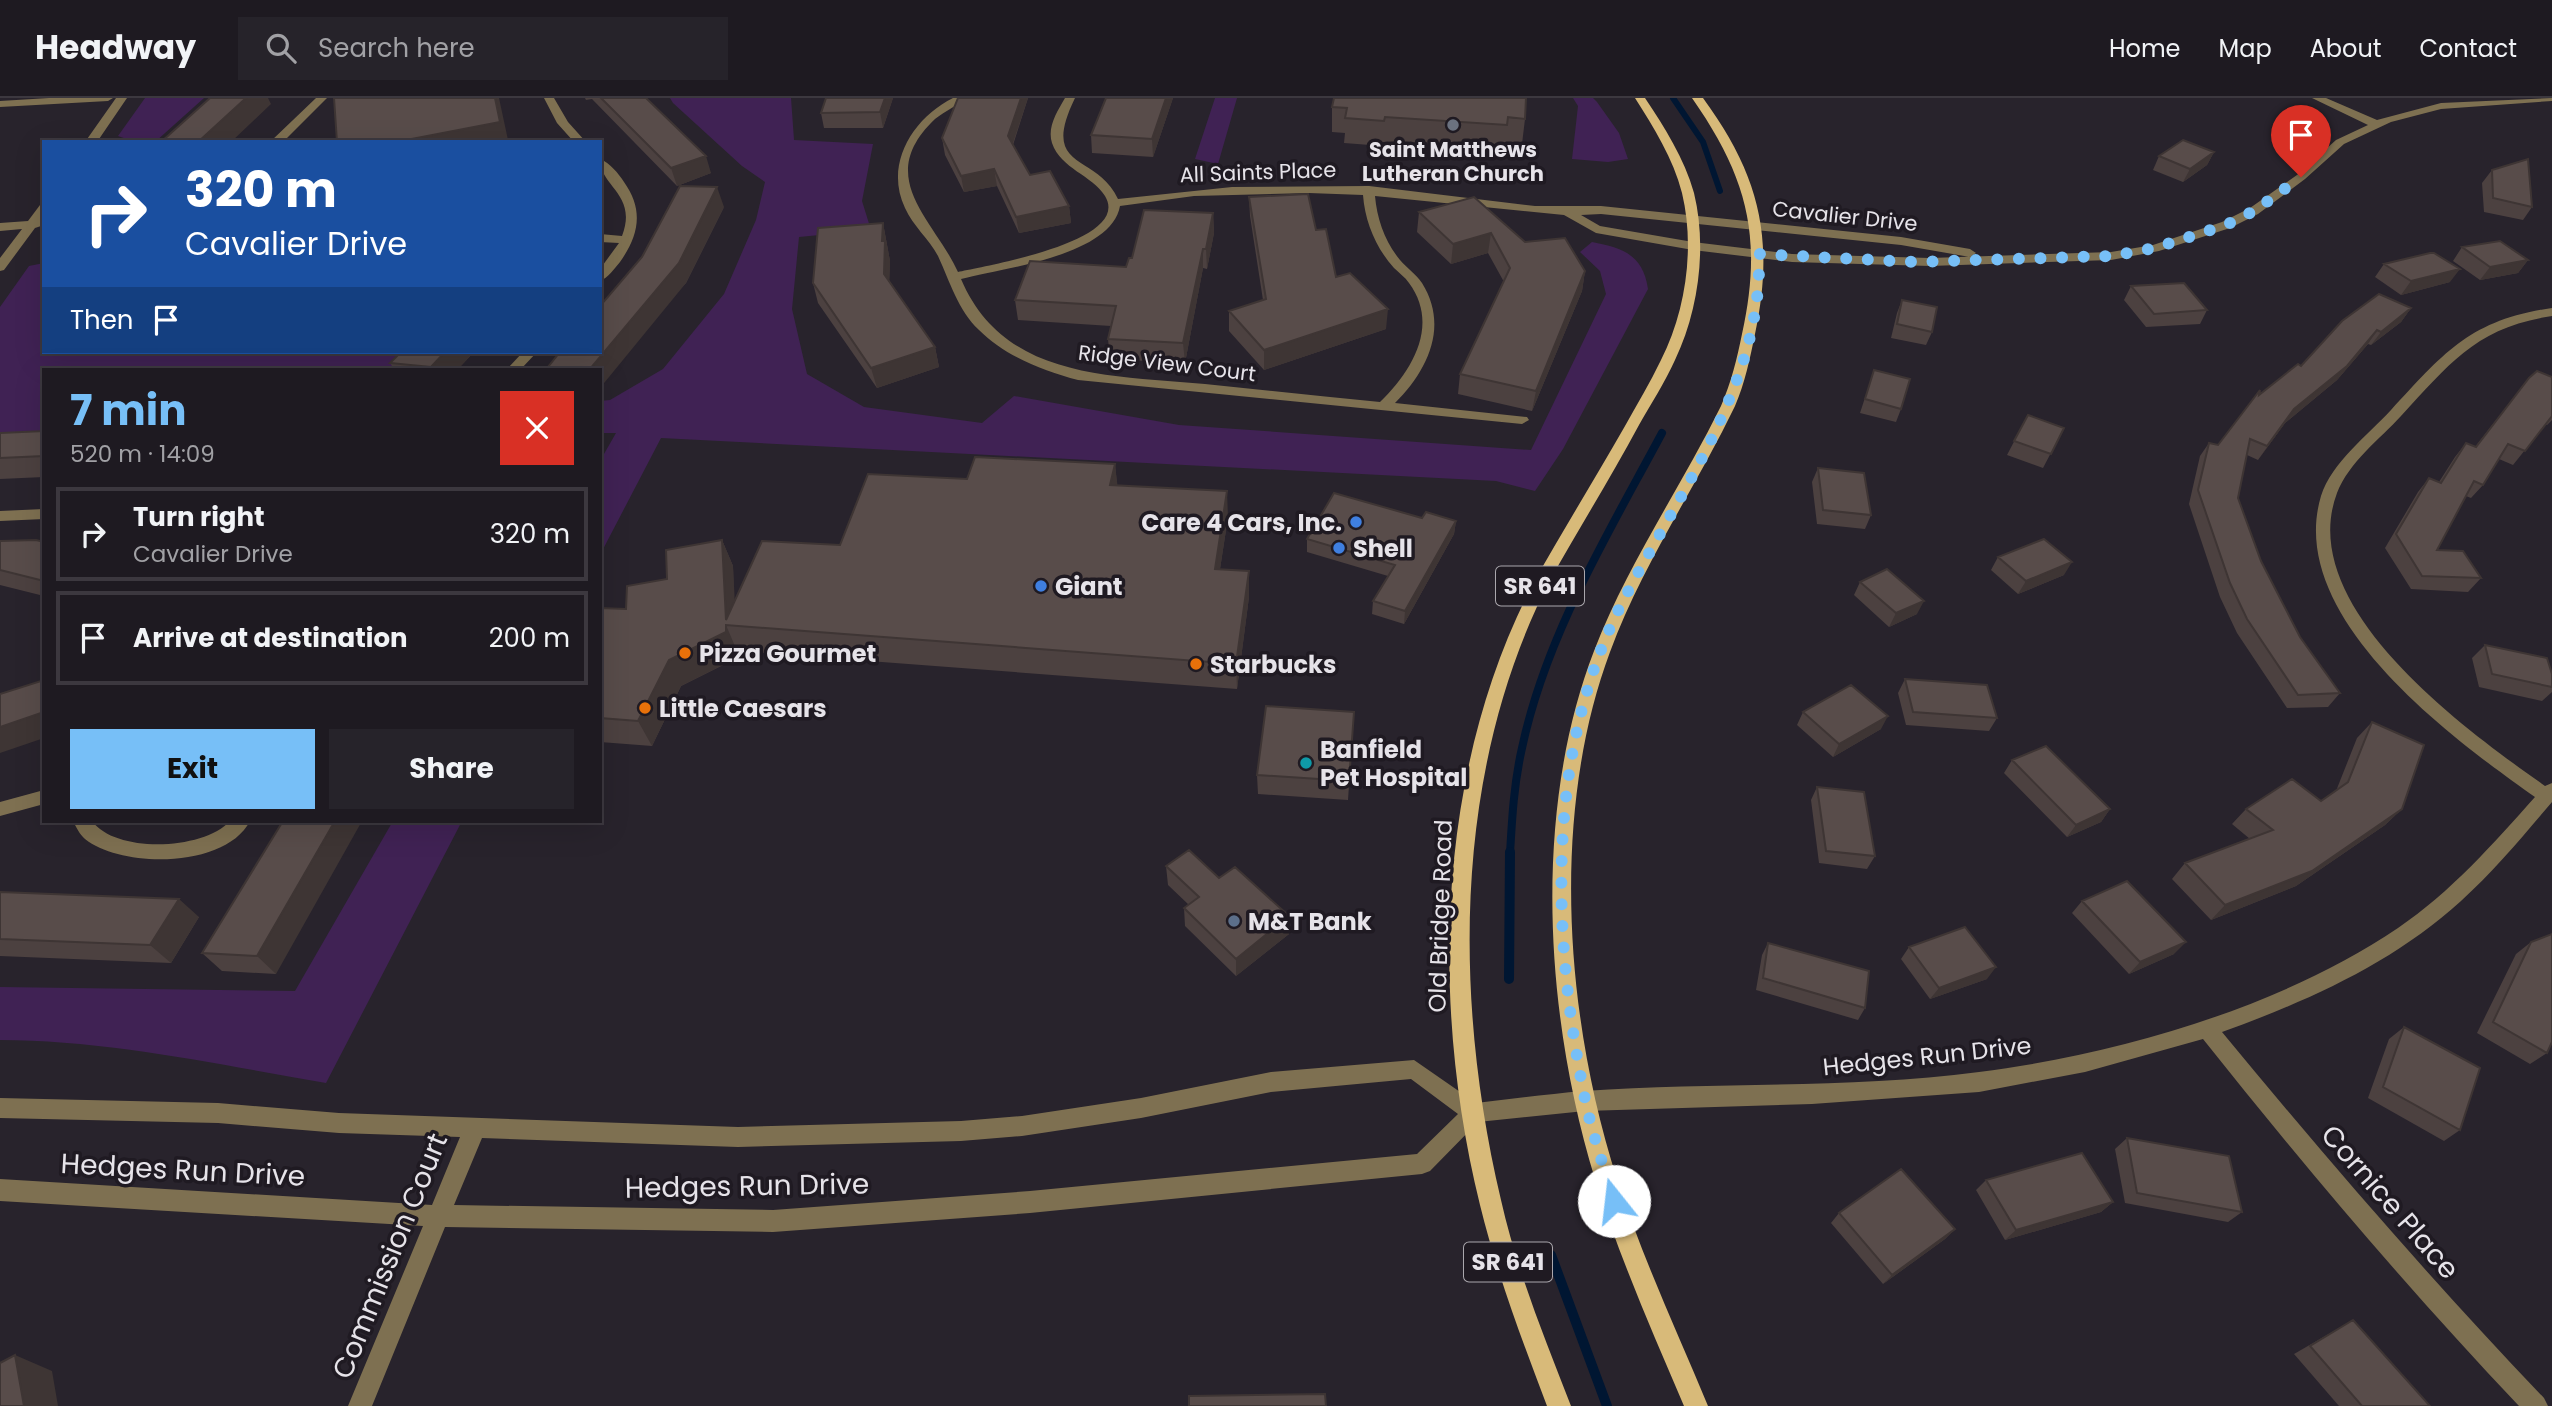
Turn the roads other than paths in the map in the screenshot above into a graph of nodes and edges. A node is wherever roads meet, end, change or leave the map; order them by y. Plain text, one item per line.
1 (108, 98) edge
2 (122, 98) edge
3 (322, 98) edge
4 (549, 98) edge
5 (961, 98) edge
6 (1070, 98) edge
7 (1640, 98) edge
8 (1697, 98) edge
9 (2317, 98) edge
10 (2552, 98) edge
11 (0, 104) edge
12 (2376, 124) junction
13 (92, 140) edge
14 (278, 140) edge
15 (575, 140) edge
16 (602, 164) edge
17 (1369, 190) junction
18 (1115, 204) junction
19 (1569, 213) junction
20 (1693, 221) junction
21 (38, 224) edge
22 (0, 227) edge
23 (1757, 227) junction
24 (602, 238) edge
25 (628, 240) junction
26 (1693, 246) junction
27 (1759, 254) junction
28 (1991, 258) junction
29 (0, 267) edge
30 (602, 275) edge
31 (954, 277) junction
32 (2552, 312) edge
33 (528, 354) edge
34 (515, 368) edge
35 (1383, 407) junction
36 (1522, 420) dead end
37 (42, 514) edge
38 (0, 516) edge
39 (2549, 792) edge
40 (42, 798) edge
41 (0, 809) edge
42 (84, 823) edge
43 (239, 823) edge
44 (2207, 1029) junction
45 (1585, 1101) junction
46 (0, 1108) edge
47 (1473, 1113) junction
48 (475, 1128) junction
49 (0, 1190) edge
50 (438, 1216) junction
51 (360, 1406) edge
52 (1559, 1406) edge
53 (1696, 1406) edge
54 (2536, 1406) edge

1 - 11 street
2 - 13 street
3 - 14 street
4 - 15 street
5 - 31 street, Ridge View Court
6 - 18 street
7 - 20 main road, Old Bridge Road / SR 641
8 - 23 main road, SR 641
9 - 12 street
10 - 12 street, Cavalier Drive
12 - 28 street, Cavalier Drive
16 - 25 street
17 - 18 street, All Saints Place
17 - 19 street, All Saints Place
17 - 35 street
18 - 31 street
19 - 20 street, All Saints Place
19 - 26 street, All Saints Place
20 - 23 street, Cavalier Drive
20 - 26 main road, Old Bridge Road / SR 641
21 - 22 street
21 - 29 street
23 - 27 main road, SR 641
23 - 28 street, Cavalier Drive
24 - 25 street
25 - 30 street
26 - 27 street, Cavalier Drive
26 - 47 main road, Old Bridge Road / SR 641
27 - 28 street, Cavalier Drive
27 - 45 main road, SR 641
31 - 35 street, Ridge View Court
32 - 39 street
33 - 34 street
35 - 36 street, Ridge View Court
37 - 38 street
39 - 44 street, Hedges Run Drive
40 - 41 street
42 - 43 street
44 - 45 street, Hedges Run Drive
44 - 54 street, Cornice Place
45 - 47 street, Hedges Run Drive
45 - 53 main road, SR 641
46 - 48 street, Hedges Run Drive
47 - 48 street, Hedges Run Drive
47 - 50 street, Hedges Run Drive
47 - 52 main road, Old Bridge Road / SR 641
48 - 50 street, Commission Court
49 - 50 street, Hedges Run Drive
50 - 51 street, Commission Court

